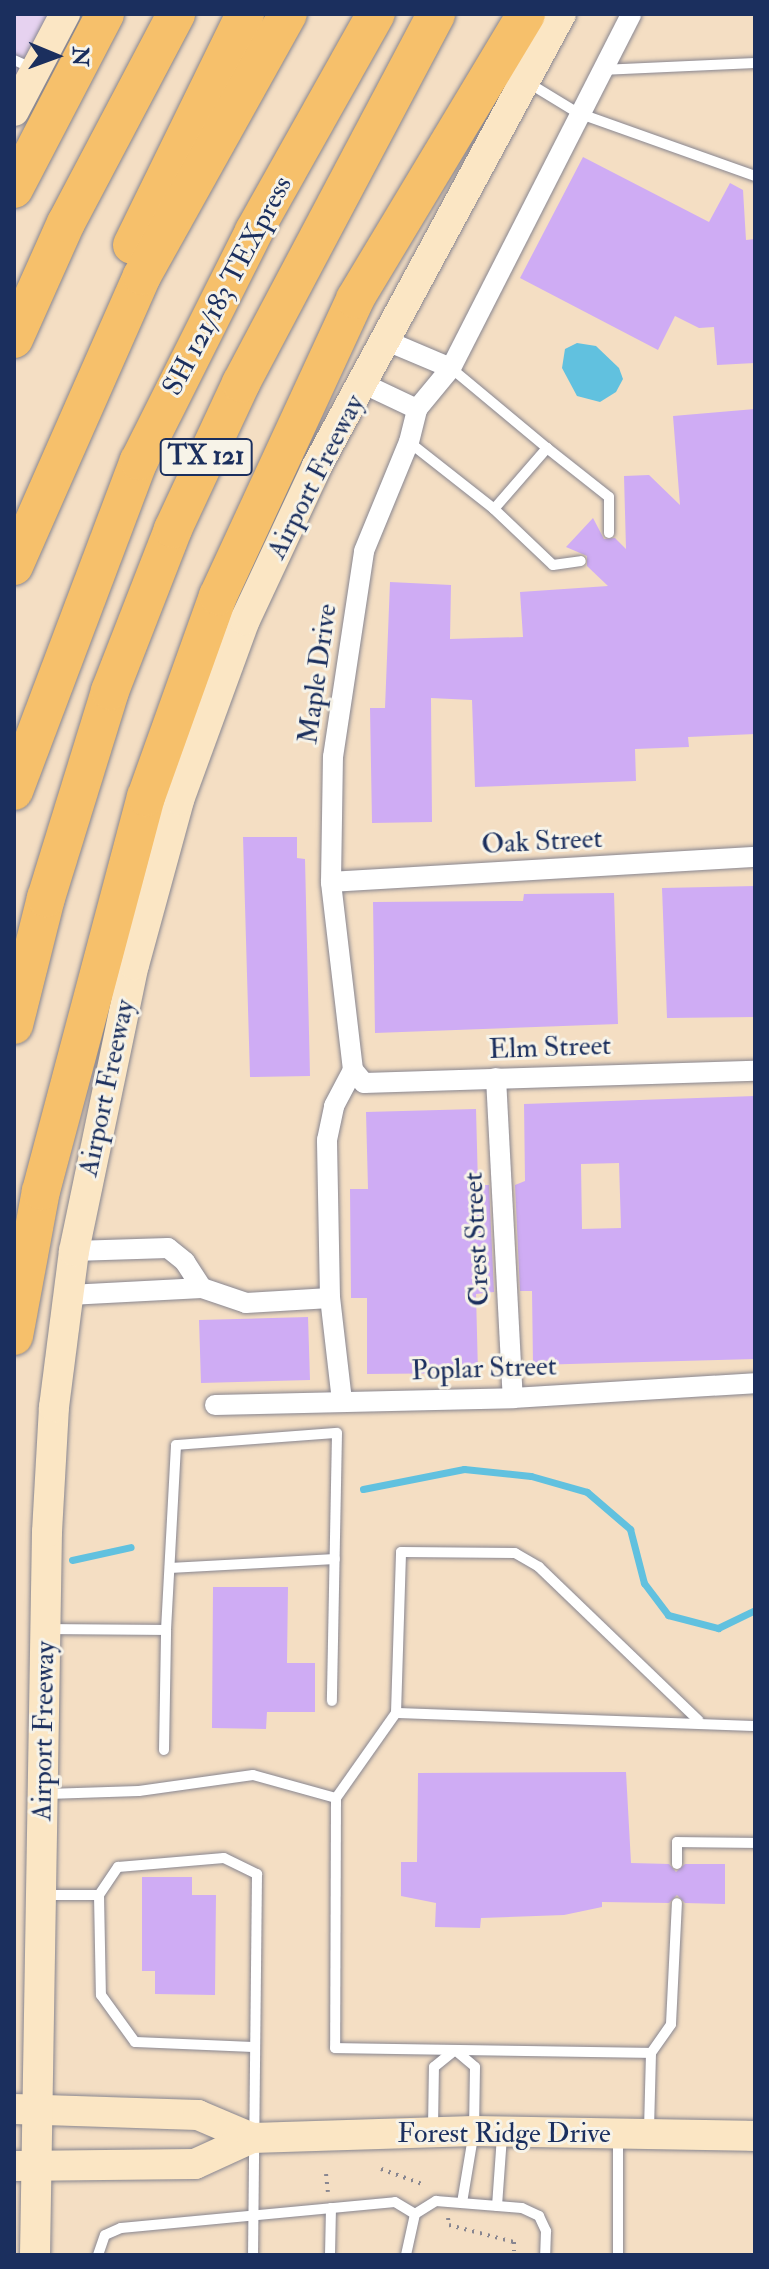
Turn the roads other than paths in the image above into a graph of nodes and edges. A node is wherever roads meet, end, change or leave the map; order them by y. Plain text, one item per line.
1 (65, 14) edge
2 (105, 14) edge
3 (176, 14) edge
4 (245, 14) edge
5 (288, 14) edge
6 (376, 14) edge
7 (456, 14) edge
8 (526, 14) edge
9 (561, 14) edge
10 (631, 14) edge
11 (429, 27) edge
12 (755, 63) edge
13 (24, 65) edge
14 (601, 70) junction
15 (526, 80) junction
16 (14, 111) edge
17 (578, 113) junction
18 (755, 176) edge
19 (14, 189) edge
20 (14, 339) edge
21 (387, 341) junction
22 (451, 368) junction
23 (93, 378) junction
24 (364, 384) junction
25 (417, 409) junction
26 (409, 442) junction
27 (547, 448) junction
28 (494, 509) junction
29 (609, 533) dead end
30 (581, 561) dead end
31 (14, 566) edge
32 (14, 791) edge
33 (755, 857) edge
34 (331, 882) junction
35 (14, 1025) edge
36 (353, 1070) junction
37 (755, 1071) edge
38 (496, 1078) junction
39 (74, 1251) junction
40 (202, 1288) junction
41 (69, 1295) junction
42 (330, 1298) junction
43 (14, 1336) edge
44 (755, 1383) edge
45 (513, 1398) junction
46 (342, 1401) junction
47 (215, 1405) dead end
48 (335, 1559) junction
49 (170, 1568) junction
50 (45, 1629) junction
51 (166, 1630) junction
52 (332, 1701) dead end
53 (396, 1713) junction
54 (698, 1720) junction
55 (755, 1726) edge
56 (164, 1750) dead end
57 (43, 1794) junction
58 (336, 1798) junction
59 (755, 1843) edge
60 (677, 1864) dead end
61 (41, 1895) junction
62 (99, 1895) junction
63 (677, 1903) dead end
64 (41, 1989) junction
65 (14, 2016) edge
66 (254, 2047) junction
67 (455, 2050) junction
68 (651, 2053) junction
69 (26, 2110) edge
70 (488, 2131) junction
71 (433, 2132) junction
72 (618, 2134) junction
73 (649, 2136) junction
74 (755, 2136) edge
75 (252, 2138) junction
76 (26, 2166) edge
77 (462, 2203) junction
78 (497, 2206) junction
79 (331, 2208) junction
80 (415, 2214) junction
81 (253, 2215) junction
82 (35, 2255) edge
83 (98, 2255) edge
84 (253, 2255) edge
85 (330, 2255) edge
86 (406, 2255) edge
87 (545, 2255) edge
88 (618, 2255) edge

1 - 13 main road
2 - 19 highway
3 - 20 highway
4 - 23 highway
5 - 23 highway
6 - 32 highway, SH 121/183 TEXpress
7 - 11 highway
8 - 43 highway
9 - 15 main road, Airport Freeway
10 - 14 street, Maple Drive
11 - 35 highway, TX 121
12 - 14 lane
13 - 16 main road
14 - 17 street, Maple Drive
15 - 17 lane
15 - 21 main road, Airport Freeway
17 - 18 lane
17 - 22 street, Maple Drive
21 - 22 street
21 - 24 main road, Airport Freeway
22 - 25 street, Maple Drive
22 - 27 lane
23 - 31 highway
24 - 25 street
24 - 39 main road, Airport Freeway
25 - 26 street, Maple Drive
26 - 28 lane
26 - 34 street, Maple Drive
27 - 28 lane
27 - 29 lane
28 - 30 lane
33 - 34 street, Oak Street
34 - 36 street, Maple Drive
36 - 38 street, Elm Street
36 - 42 street
37 - 38 street, Elm Street
38 - 45 street, Crest Street
39 - 40 street
39 - 41 main road, Airport Freeway
40 - 41 street
40 - 42 street
41 - 50 main road, Airport Freeway
42 - 46 street
44 - 45 street, Poplar Street
45 - 46 street, Poplar Street
46 - 47 street, Poplar Street
48 - 49 lane
48 - 49 lane
48 - 52 lane
49 - 51 lane
50 - 51 lane
50 - 57 main road, Airport Freeway
51 - 56 lane
53 - 54 lane
53 - 54 lane
53 - 58 lane
54 - 55 lane
57 - 58 lane
57 - 61 main road, Airport Freeway
58 - 67 lane
59 - 60 lane
61 - 62 lane
61 - 64 main road, Airport Freeway
62 - 66 lane
62 - 66 lane
63 - 68 lane
64 - 65 main road
64 - 69 main road, Airport Freeway
66 - 75 lane
67 - 68 lane
67 - 70 lane
67 - 71 lane
68 - 73 lane
69 - 75 main road, Forest Ridge Drive
69 - 76 main road, Airport Freeway
70 - 71 main road, Forest Ridge Drive
70 - 72 main road, Forest Ridge Drive
70 - 77 lane
70 - 78 lane
71 - 75 main road, Forest Ridge Drive
72 - 73 main road, Forest Ridge Drive
72 - 88 lane
73 - 74 main road, Forest Ridge Drive
75 - 76 main road, Forest Ridge Drive
75 - 81 lane
76 - 82 main road, Airport Freeway
77 - 78 lane
77 - 80 lane
78 - 87 lane
79 - 80 lane
79 - 81 lane
79 - 85 lane
80 - 86 lane
81 - 83 lane
81 - 84 lane

